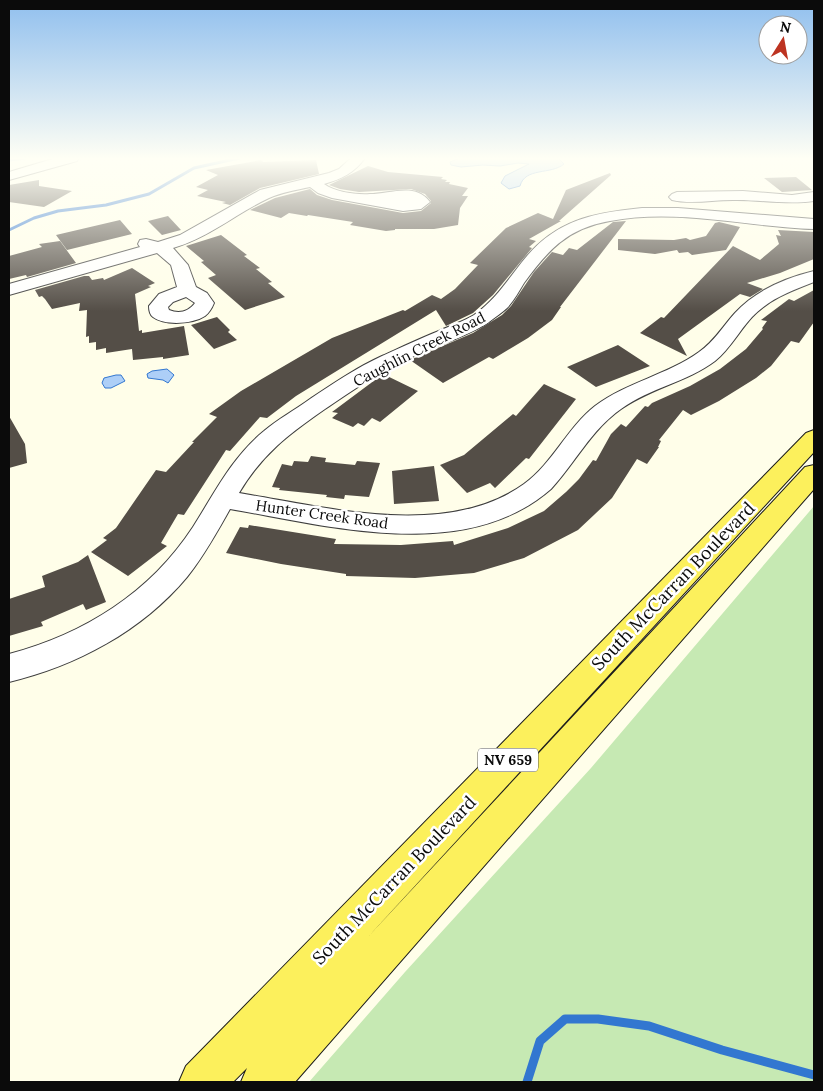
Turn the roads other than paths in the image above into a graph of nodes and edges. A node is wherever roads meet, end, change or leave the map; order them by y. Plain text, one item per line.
1 (239, 209) edge
2 (615, 209) edge
3 (620, 209) edge
4 (633, 209) edge
5 (704, 215) junction
6 (814, 224) edge
7 (642, 228) dead end
8 (686, 230) dead end
9 (162, 247) junction
10 (814, 276) edge
11 (9, 290) edge
12 (187, 290) dead end
13 (814, 438) edge
14 (814, 473) edge
15 (223, 499) junction
16 (9, 668) edge
17 (202, 1082) edge
18 (264, 1082) edge

1 - 9 street
2 - 15 street, Caughlin Creek Road
3 - 7 street
4 - 5 street, Caughlin Creek Road
5 - 6 street, Caughlin Creek Road
5 - 8 street
9 - 11 street
9 - 12 street
10 - 15 street, Hunter Creek Road
13 - 17 main road, South McCarran Boulevard / NV 659
14 - 18 main road, South McCarran Boulevard / NV 659
15 - 16 street, Caughlin Creek Road

